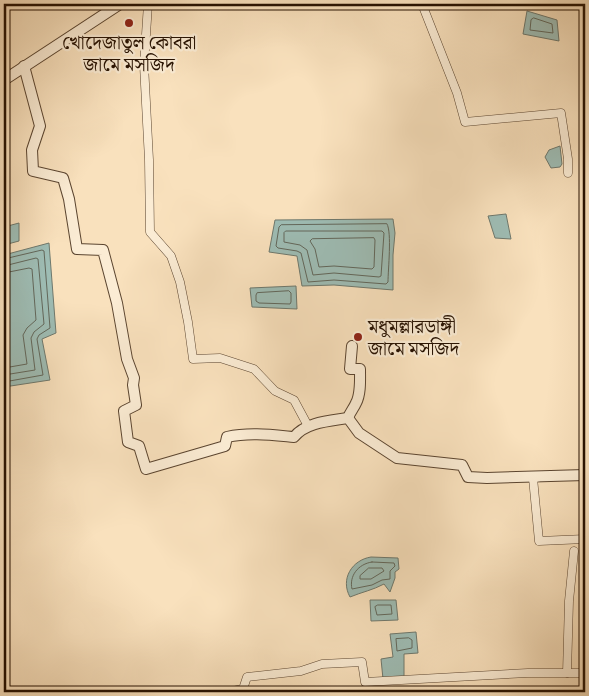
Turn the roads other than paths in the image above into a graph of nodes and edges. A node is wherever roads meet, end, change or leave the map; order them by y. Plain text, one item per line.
1 (120, 4) edge
2 (148, 4) edge
3 (422, 4) edge
4 (429, 4) edge
5 (24, 66) junction
6 (4, 80) edge
7 (568, 173) dead end
8 (352, 346) dead end
9 (348, 418) junction
10 (308, 426) junction
11 (585, 475) edge
12 (546, 477) junction
13 (585, 539) edge
14 (574, 550) dead end
15 (567, 673) junction
16 (585, 673) edge
17 (227, 692) edge

1 - 5 street
2 - 10 street
3 - 4 street
3 - 7 street
5 - 6 street
5 - 10 street
8 - 9 street
9 - 10 street
9 - 12 street
11 - 12 street
12 - 13 street
14 - 15 street
15 - 16 street
15 - 17 street

